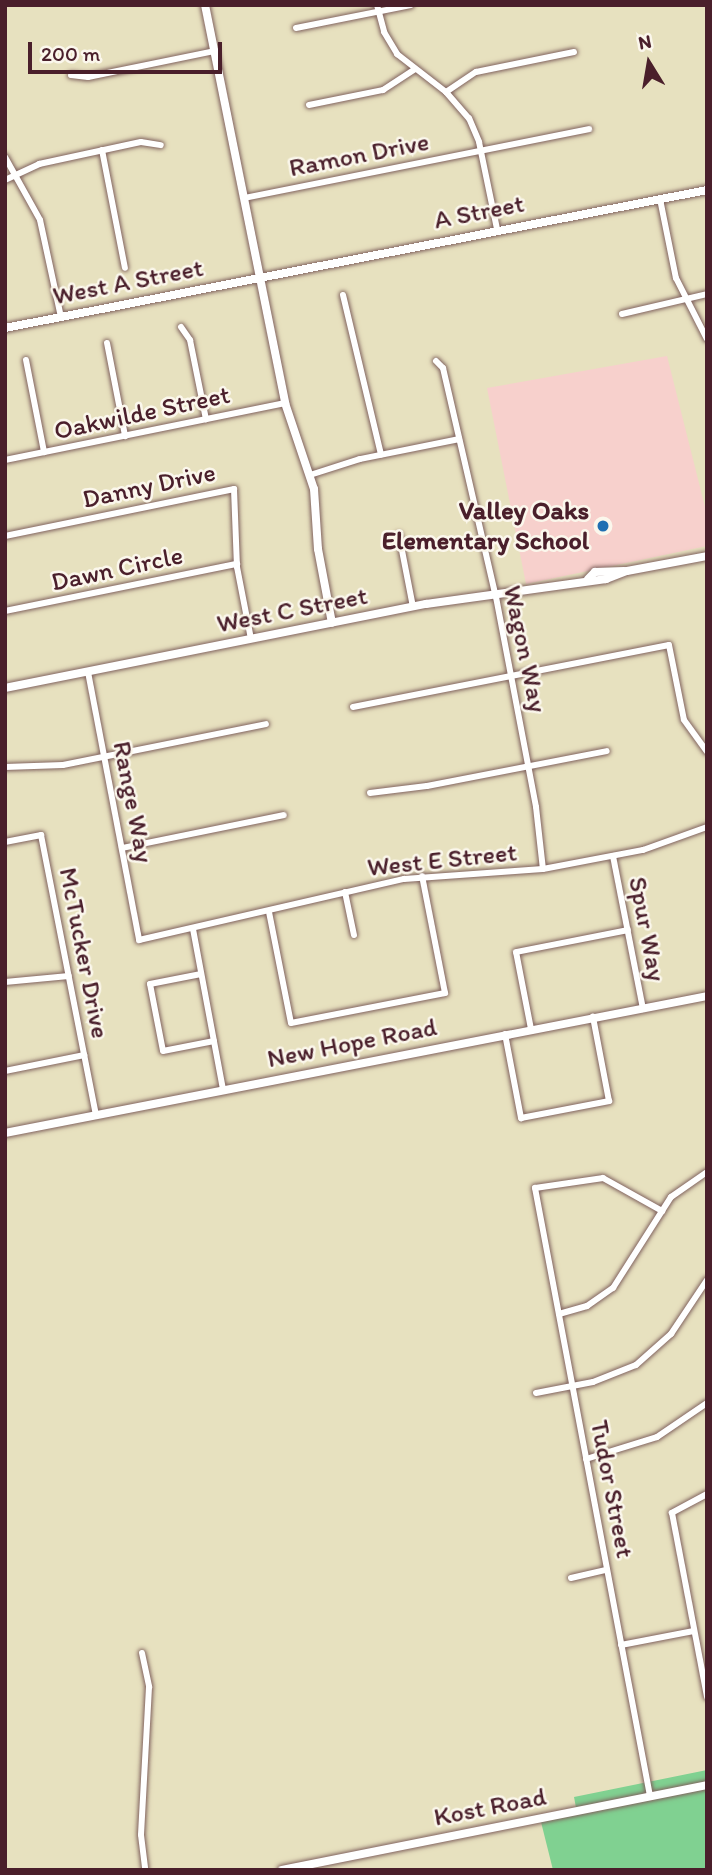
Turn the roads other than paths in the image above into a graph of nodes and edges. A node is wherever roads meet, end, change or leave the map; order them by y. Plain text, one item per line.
1 (205, 5) edge
2 (411, 5) edge
3 (377, 9) edge
4 (296, 29) dead end
5 (215, 51) junction
6 (574, 52) dead end
7 (414, 70) junction
8 (71, 75) dead end
9 (446, 92) junction
10 (309, 105) dead end
11 (589, 128) dead end
12 (161, 145) dead end
13 (102, 150) junction
14 (481, 150) junction
15 (5, 157) edge
16 (14, 174) junction
17 (5, 180) edge
18 (707, 190) edge
19 (244, 198) junction
20 (660, 199) junction
21 (497, 229) junction
22 (125, 268) dead end
23 (260, 277) junction
24 (707, 294) edge
25 (343, 295) dead end
26 (687, 301) junction
27 (622, 314) dead end
28 (61, 317) junction
29 (181, 327) dead end
30 (5, 328) edge
31 (707, 339) edge
32 (107, 343) dead end
33 (26, 360) dead end
34 (436, 361) dead end
35 (285, 403) junction
36 (206, 419) junction
37 (125, 436) junction
38 (459, 439) junction
39 (44, 452) junction
40 (381, 455) junction
41 (5, 460) edge
42 (310, 475) junction
43 (399, 535) dead end
44 (5, 536) edge
45 (707, 556) edge
46 (237, 564) junction
47 (495, 597) junction
48 (414, 607) junction
49 (5, 611) edge
50 (332, 623) junction
51 (251, 639) junction
52 (88, 672) junction
53 (511, 676) junction
54 (6, 686) edge
55 (353, 707) dead end
56 (265, 724) dead end
57 (607, 751) dead end
58 (707, 752) edge
59 (104, 757) junction
60 (529, 766) junction
61 (5, 767) edge
62 (370, 793) dead end
63 (284, 815) dead end
64 (707, 827) edge
65 (5, 842) edge
66 (122, 848) junction
67 (613, 856) junction
68 (543, 869) junction
69 (422, 876) junction
70 (345, 892) junction
71 (269, 912) junction
72 (193, 929) junction
73 (628, 930) junction
74 (354, 935) dead end
75 (139, 940) joint
76 (201, 975) junction
77 (69, 976) junction
78 (5, 982) edge
79 (707, 996) edge
80 (643, 1009) junction
81 (593, 1017) junction
82 (530, 1029) junction
83 (505, 1034) junction
84 (214, 1041) junction
85 (84, 1055) junction
86 (5, 1071) edge
87 (223, 1090) junction
88 (96, 1115) junction
89 (5, 1133) edge
90 (707, 1172) edge
91 (662, 1211) junction
92 (707, 1280) edge
93 (559, 1314) junction
94 (573, 1386) junction
95 (536, 1393) dead end
96 (707, 1403) edge
97 (586, 1459) junction
98 (707, 1494) edge
99 (607, 1570) junction
100 (571, 1578) dead end
101 (694, 1631) junction
102 (621, 1644) junction
103 (142, 1653) dead end
104 (707, 1698) edge
105 (707, 1785) edge
106 (650, 1796) junction
107 (145, 1870) edge
108 (282, 1870) edge

1 - 5 street
2 - 3 street
3 - 4 street
3 - 7 street
5 - 8 street
5 - 19 street
6 - 9 street
7 - 9 street
7 - 10 street
9 - 14 street
11 - 14 street, Ramon Drive
12 - 13 street
13 - 16 street
13 - 22 street
14 - 19 street, Ramon Drive
14 - 21 street
15 - 16 street
16 - 17 street
16 - 28 street
18 - 20 street, A Street
19 - 23 street
20 - 21 street, A Street
20 - 26 street
21 - 23 street, A Street
23 - 28 street, West A Street
23 - 35 street
24 - 26 street
25 - 40 street
26 - 27 street
26 - 31 street
28 - 30 street, West A Street
29 - 36 street
32 - 37 street
33 - 39 street
34 - 38 street, Wagon Way
35 - 36 street, Oakwilde Street
35 - 42 street
36 - 37 street, Oakwilde Street
37 - 39 street, Oakwilde Street
38 - 40 street
38 - 47 street, Wagon Way
39 - 41 street, Oakwilde Street
40 - 42 street
42 - 50 street
43 - 48 street
44 - 46 street, Danny Drive
45 - 47 street, West C Street
46 - 49 street, Dawn Circle
46 - 51 street, Danny Drive
47 - 48 street, West C Street
47 - 53 street, Wagon Way
48 - 50 street, West C Street
50 - 51 street, West C Street
51 - 52 street, West C Street
52 - 54 street, West C Street
52 - 59 street, Range Way
53 - 55 street
53 - 58 street
53 - 60 street, Wagon Way
56 - 59 street
57 - 60 street
59 - 61 street
59 - 66 street, Range Way
60 - 62 street
60 - 68 street, Wagon Way
63 - 66 street
64 - 67 street, West E Street
65 - 77 street, McTucker Drive
66 - 75 street, Range Way
67 - 68 street, West E Street
67 - 73 street, Spur Way
68 - 69 street, West E Street
69 - 70 street, West E Street
69 - 71 street
70 - 71 street, West E Street
70 - 74 street
71 - 72 street, West E Street
72 - 75 street, West E Street
72 - 76 street
73 - 80 street, Spur Way
73 - 82 street
76 - 84 street
76 - 84 street
77 - 78 street
77 - 85 street, McTucker Drive
79 - 80 street, New Hope Road
80 - 81 street, New Hope Road
81 - 82 street, New Hope Road
81 - 83 street
82 - 83 street, New Hope Road
83 - 87 street, New Hope Road
84 - 87 street
85 - 86 street
85 - 88 street, McTucker Drive
87 - 88 street, New Hope Road
88 - 89 street, New Hope Road
90 - 91 street
91 - 93 street
91 - 93 street, Tudor Street
92 - 94 street
93 - 94 street, Tudor Street
94 - 95 street
94 - 97 street, Tudor Street
96 - 97 street
97 - 99 street, Tudor Street
98 - 101 street
99 - 100 street
99 - 102 street, Tudor Street
101 - 102 street
101 - 104 street
102 - 106 street, Tudor Street
103 - 107 street
105 - 106 street, Kost Road
106 - 108 street, Kost Road

